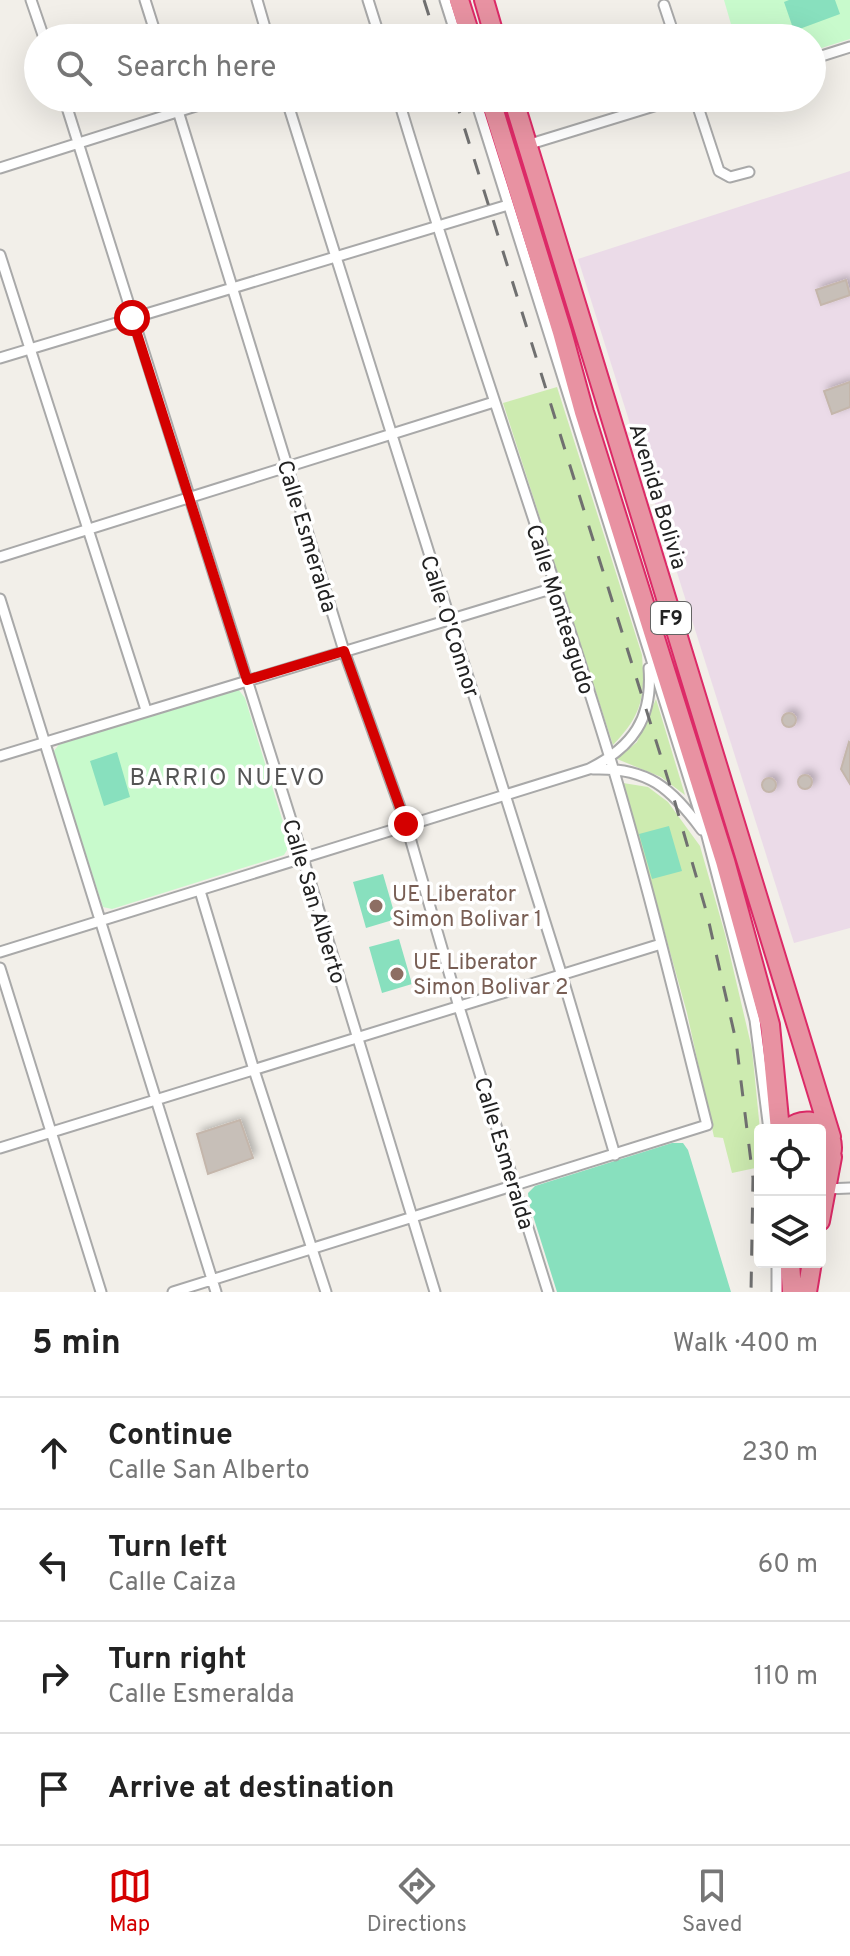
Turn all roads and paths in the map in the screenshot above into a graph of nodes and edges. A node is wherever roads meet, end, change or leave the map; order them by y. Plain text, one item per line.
1 (31, 0) edge
2 (145, 0) edge
3 (257, 0) edge
4 (368, 0) edge
5 (445, 0) edge
6 (459, 0) edge
7 (484, 0) edge
8 (664, 5) dead end
9 (39, 24) edge
10 (153, 24) edge
11 (264, 24) edge
12 (376, 24) edge
13 (458, 24) edge
14 (461, 24) edge
15 (491, 24) edge
16 (670, 24) edge
17 (850, 47) edge
18 (826, 55) edge
19 (69, 112) edge
20 (175, 112) edge
21 (178, 112) edge
22 (290, 112) edge
23 (402, 112) edge
24 (479, 112) edge
25 (494, 112) edge
26 (517, 112) edge
27 (634, 112) edge
28 (700, 112) edge
29 (79, 144) junction
30 (527, 145) junction
31 (0, 168) edge
32 (749, 172) dead end
33 (508, 205) junction
34 (437, 226) junction
35 (0, 255) edge
36 (336, 257) junction
37 (231, 288) junction
38 (132, 318) junction
39 (28, 349) junction
40 (0, 358) edge
41 (494, 402) junction
42 (391, 434) junction
43 (287, 467) junction
44 (189, 497) junction
45 (87, 529) junction
46 (0, 557) edge
47 (554, 588) junction
48 (0, 599) edge
49 (449, 618) junction
50 (344, 651) junction
51 (648, 651) junction
52 (247, 680) junction
53 (146, 710) junction
54 (44, 742) junction
55 (0, 756) edge
56 (611, 763) junction
57 (505, 794) junction
58 (406, 824) junction
59 (707, 836) junction
60 (303, 858) junction
61 (725, 861) junction
62 (200, 891) junction
63 (100, 921) junction
64 (661, 944) junction
65 (0, 952) edge
66 (0, 968) edge
67 (562, 976) junction
68 (459, 1007) junction
69 (356, 1038) junction
70 (254, 1070) junction
71 (156, 1100) junction
72 (768, 1124) edge
73 (779, 1124) edge
74 (796, 1124) edge
75 (819, 1124) edge
76 (51, 1133) junction
77 (826, 1135) edge
78 (832, 1145) junction
79 (0, 1148) edge
80 (615, 1155) junction
81 (826, 1172) edge
82 (826, 1181) edge
83 (515, 1185) junction
84 (850, 1188) edge
85 (411, 1218) junction
86 (312, 1249) junction
87 (813, 1268) edge
88 (814, 1268) edge
89 (789, 1276) edge
90 (212, 1280) junction
91 (101, 1292) edge
92 (173, 1292) edge
93 (216, 1292) edge
94 (326, 1292) edge
95 (435, 1292) edge
96 (548, 1292) edge
97 (777, 1292) edge
98 (807, 1292) edge
99 (816, 1292) edge

1 - 9 street
2 - 10 street
3 - 11 street
4 - 12 street
5 - 13 street
6 - 14 highway
7 - 15 highway
8 - 16 street
17 - 18 street
19 - 29 street, Calle San Alberto
20 - 29 street
21 - 37 street, Calle Esmeralda
22 - 36 street, Calle O'Connor
23 - 34 street, Calle Monteagudo
24 - 33 street
25 - 61 highway, Avenida Bolivia / F9
26 - 30 highway, Avenida Bolivia / F9
27 - 30 street
28 - 32 street
29 - 31 street
29 - 38 street, Calle San Alberto
30 - 78 highway, Avenida Bolivia / F9
33 - 34 street
33 - 51 street
34 - 36 street
34 - 41 street, Calle Monteagudo
35 - 39 street
36 - 37 street
36 - 42 street, Calle O'Connor
37 - 38 street
37 - 43 street, Calle Esmeralda
38 - 39 street
38 - 44 street, Calle San Alberto
39 - 40 street
39 - 45 street
41 - 42 street
41 - 47 street, Calle Monteagudo
42 - 43 street
42 - 49 street, Calle O'Connor
43 - 44 street
43 - 50 street, Calle Esmeralda
44 - 45 street
44 - 52 street, Calle San Alberto
45 - 46 street
45 - 53 street
47 - 49 street
47 - 56 street, Calle Monteagudo
48 - 54 street
49 - 50 street
49 - 57 street, Calle O'Connor
50 - 52 street
50 - 58 street, Calle Esmeralda
51 - 56 street
51 - 59 street
52 - 53 street
52 - 60 street, Calle San Alberto
53 - 54 street
54 - 55 street
54 - 63 street
56 - 57 street
56 - 59 street
56 - 64 street, Calle Monteagudo
57 - 58 street
57 - 67 street, Calle O'Connor
58 - 60 street
58 - 68 street, Calle Esmeralda
59 - 61 street
59 - 72 street
60 - 62 street
60 - 69 street, Calle San Alberto
61 - 73 highway, Avenida Bolivia / F9
62 - 63 street
62 - 70 street
63 - 65 street
63 - 71 street
64 - 67 street
64 - 80 street, Calle Monteagudo
66 - 76 street
67 - 68 street
67 - 80 street, Calle O'Connor
68 - 69 street
68 - 83 street, Calle Esmeralda
69 - 70 street
69 - 85 street, Calle San Alberto
70 - 71 street
70 - 86 street
71 - 76 street
71 - 90 street
74 - 75 highway
76 - 79 street
76 - 91 street
77 - 78 highway
78 - 81 highway
80 - 83 street
82 - 84 street
83 - 85 street
83 - 96 street, Calle Esmeralda
85 - 86 street
85 - 95 street, Calle San Alberto
86 - 90 street
86 - 94 street
87 - 98 highway
88 - 99 street
89 - 97 street
90 - 92 street
90 - 93 street

